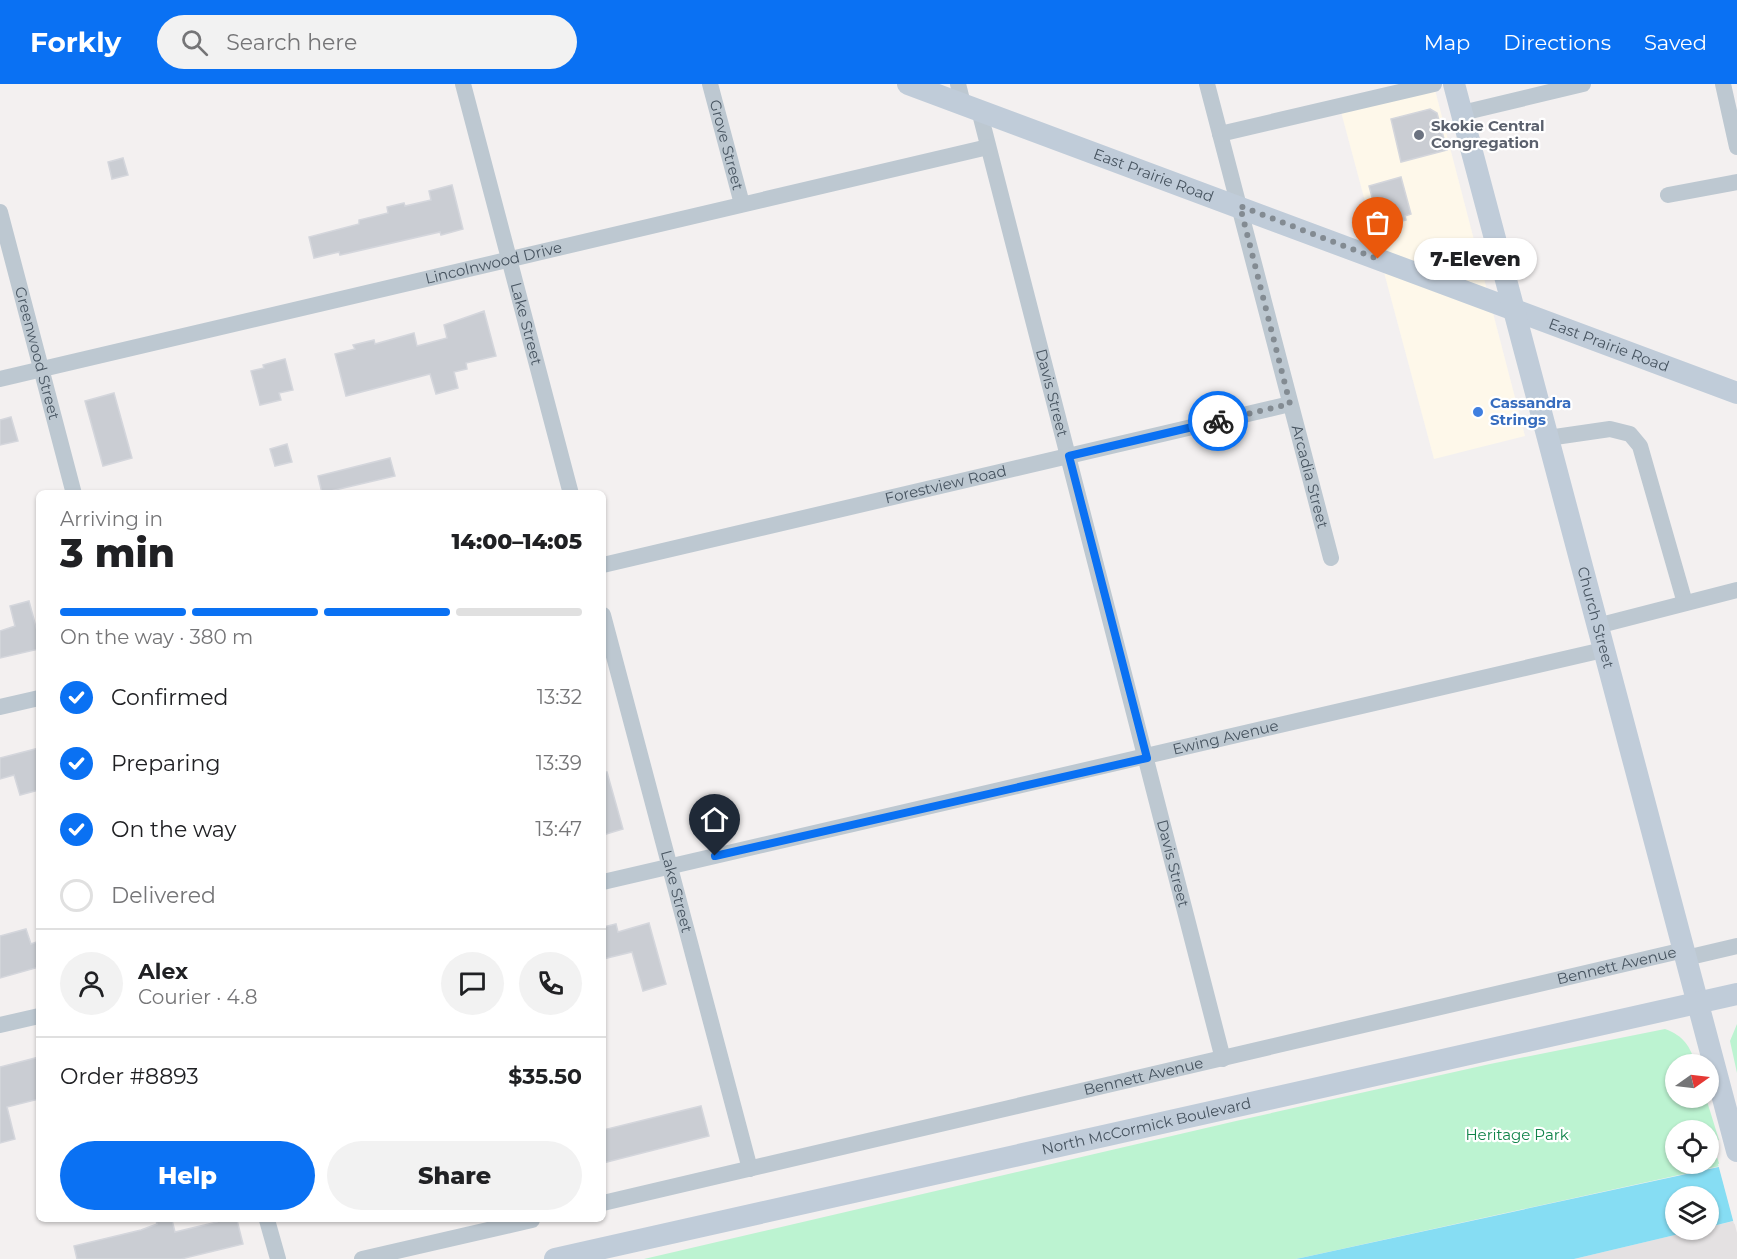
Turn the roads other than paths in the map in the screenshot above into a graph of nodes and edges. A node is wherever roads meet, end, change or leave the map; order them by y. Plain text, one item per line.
1 (462, 84) edge
2 (710, 84) edge
3 (908, 84) edge
4 (1207, 84) edge
5 (1450, 84) edge
6 (1583, 84) edge
7 (1723, 84) edge
8 (966, 99) edge
9 (1462, 113) junction
10 (1220, 134) junction
11 (988, 147) junction
12 (1737, 147) edge
13 (1737, 182) edge
14 (1668, 195) dead end
15 (742, 204) junction
16 (1240, 206) junction
17 (0, 212) edge
18 (509, 260) junction
19 (1513, 308) junction
20 (42, 369) junction
21 (0, 379) edge
22 (1737, 393) edge
23 (1290, 404) junction
24 (1548, 438) junction
25 (1069, 456) junction
26 (73, 490) edge
27 (570, 490) edge
28 (1331, 558) dead end
29 (606, 564) edge
30 (1737, 590) edge
31 (1685, 603) junction
32 (606, 626) edge
33 (1597, 626) junction
34 (1604, 650) junction
35 (36, 699) edge
36 (0, 707) edge
37 (1147, 758) junction
38 (670, 867) junction
39 (606, 881) edge
40 (1737, 946) edge
41 (1685, 954) junction
42 (1737, 994) edge
43 (1698, 1002) junction
44 (36, 1017) edge
45 (0, 1025) edge
46 (1223, 1059) junction
47 (1735, 1144) edge
48 (750, 1169) junction
49 (606, 1202) edge
50 (268, 1222) edge
51 (523, 1222) edge
52 (278, 1259) edge
53 (362, 1259) edge
54 (555, 1259) edge

1 - 18 street, Lake Street
2 - 15 street, Grove Street
3 - 8 street, East Prairie Road
4 - 10 street, Arcadia Street
5 - 9 street, Church Street
5 - 10 street
6 - 9 street
7 - 12 street
8 - 11 street, Davis Street
8 - 16 street, East Prairie Road
9 - 19 street, Church Street
10 - 16 street, Arcadia Street
11 - 15 street, Lincolnwood Drive
11 - 25 street, Davis Street
13 - 14 street
15 - 18 street, Lincolnwood Drive
16 - 19 street, East Prairie Road
16 - 23 street, Arcadia Street
17 - 20 street, Greenwood Street
18 - 20 street, Lincolnwood Drive
18 - 27 street, Lake Street
19 - 22 street, East Prairie Road
19 - 24 street, Church Street
20 - 21 street, Lincolnwood Drive
20 - 26 street, Greenwood Street
23 - 25 street, Forestview Road
23 - 28 street, Arcadia Street
24 - 31 street
24 - 33 street, Church Street
25 - 29 street, Forestview Road
25 - 37 street, Davis Street
30 - 31 street
31 - 33 street
32 - 38 street, Lake Street
33 - 34 street, Church Street
34 - 37 street, Ewing Avenue
34 - 41 street, Church Street
35 - 36 street
37 - 38 street, Ewing Avenue
37 - 46 street, Davis Street
38 - 39 street, Ewing Avenue
38 - 48 street, Lake Street
40 - 41 street, Bennett Avenue
41 - 43 street, Church Street
41 - 46 street, Bennett Avenue
42 - 43 street, North McCormick Boulevard
43 - 47 street, Church Street
43 - 54 street, North McCormick Boulevard
44 - 45 street
46 - 48 street, Bennett Avenue
48 - 49 street, Bennett Avenue
50 - 52 street
51 - 53 street

